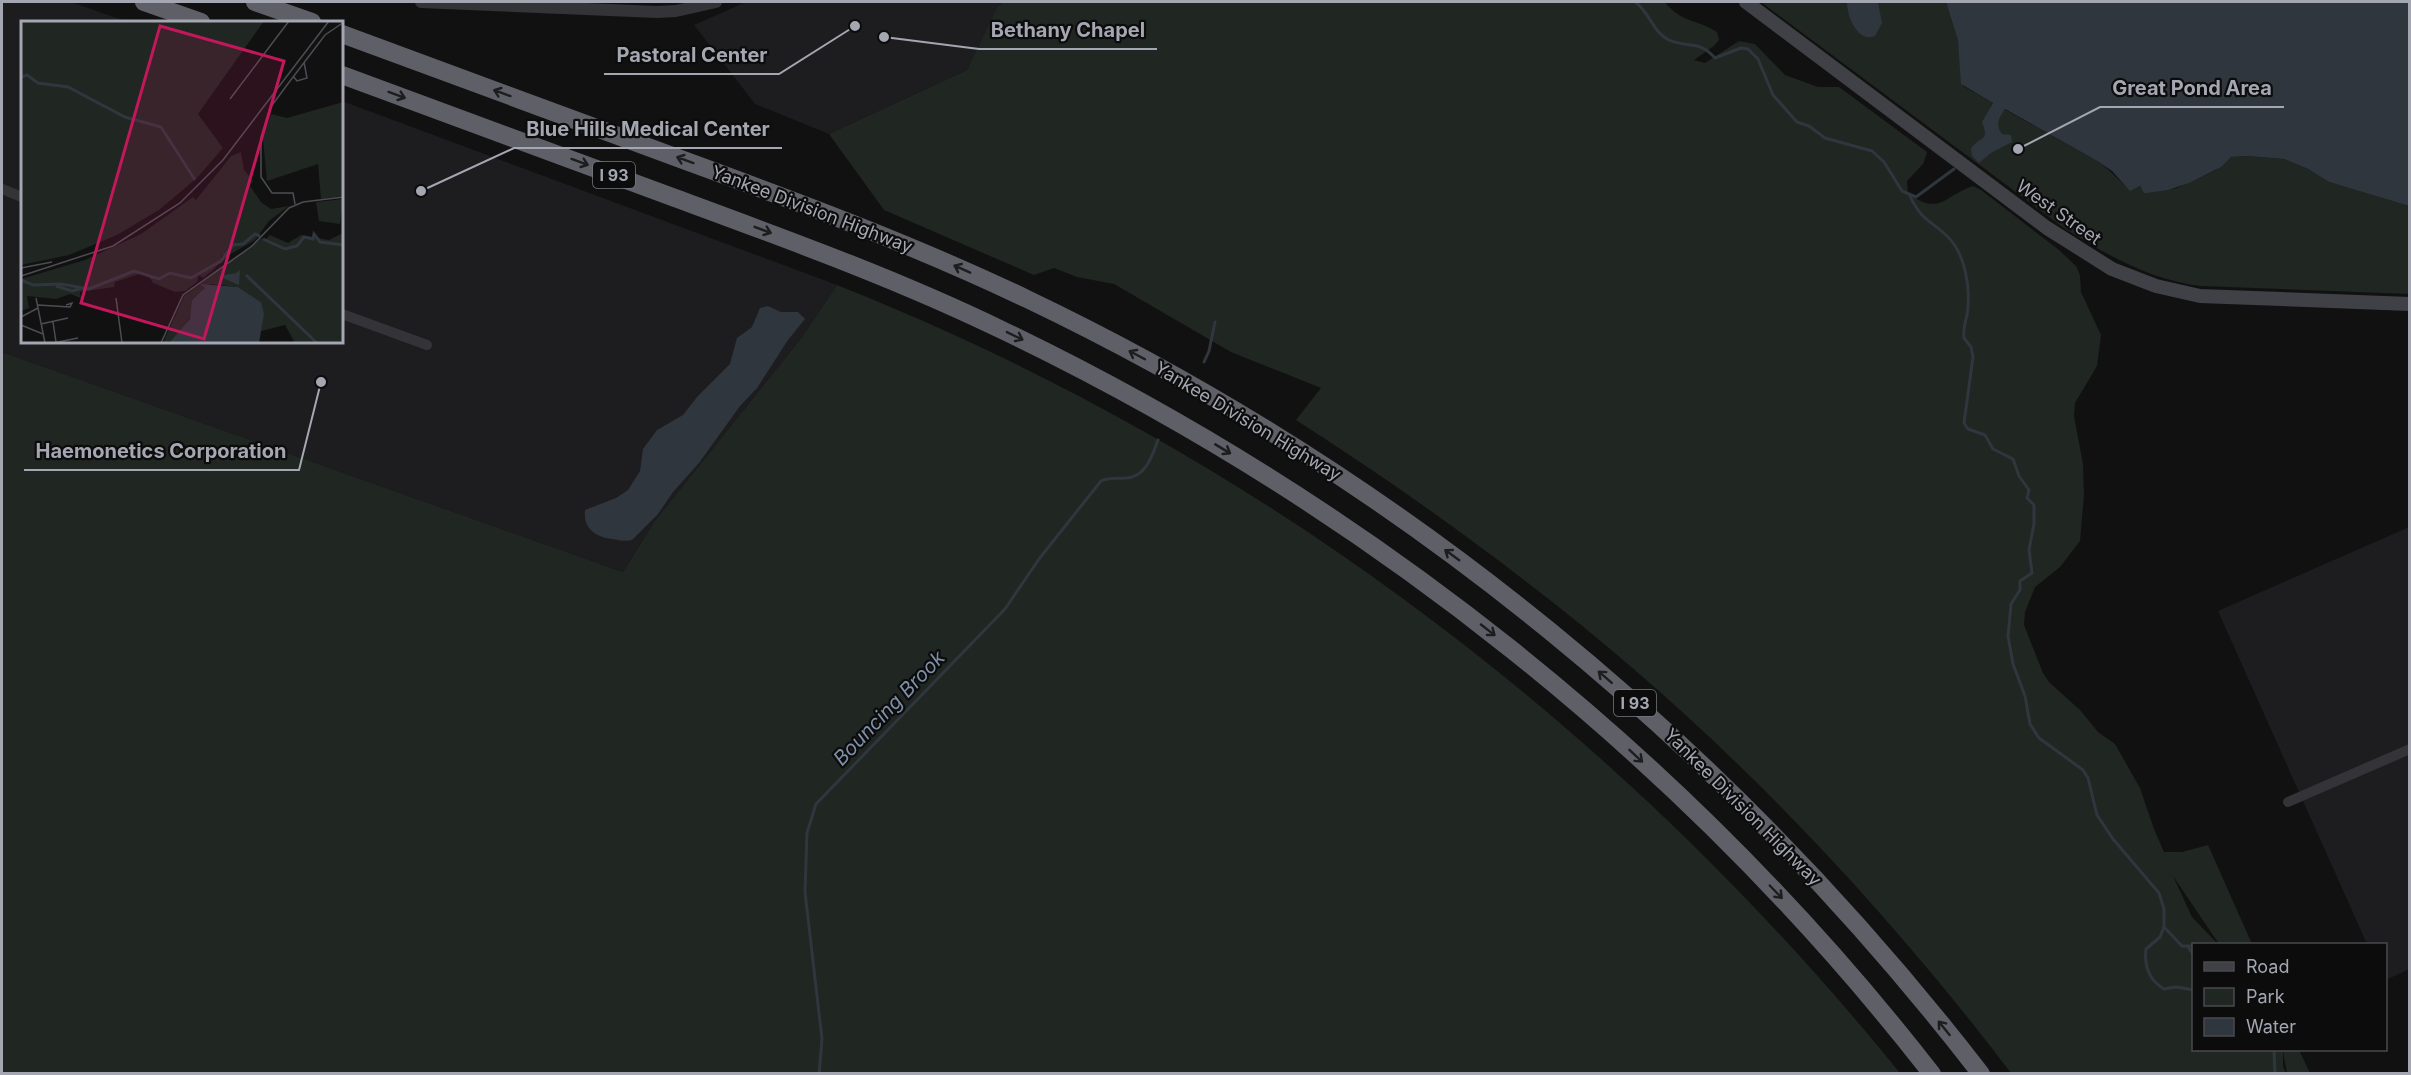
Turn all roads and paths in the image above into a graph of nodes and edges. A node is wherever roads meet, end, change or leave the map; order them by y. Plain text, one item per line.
1 (144, 2) edge
2 (255, 2) edge
3 (421, 2) edge
4 (716, 2) edge
5 (1746, 2) edge
6 (198, 21) edge
7 (309, 21) edge
8 (344, 35) edge
9 (344, 76) edge
10 (2, 189) edge
11 (21, 197) edge
12 (2409, 304) edge
13 (344, 315) edge
14 (428, 345) dead end
15 (2409, 749) edge
16 (2288, 802) dead end
17 (1932, 1074) edge
18 (1981, 1074) edge

1 - 6 highway
2 - 7 highway
3 - 4 street
5 - 12 main road, West Street
18 -> 8 highway, Yankee Division Highway / I 93
9 -> 17 highway, Yankee Division Highway / I 93
10 - 11 street
13 - 14 street
15 - 16 street

